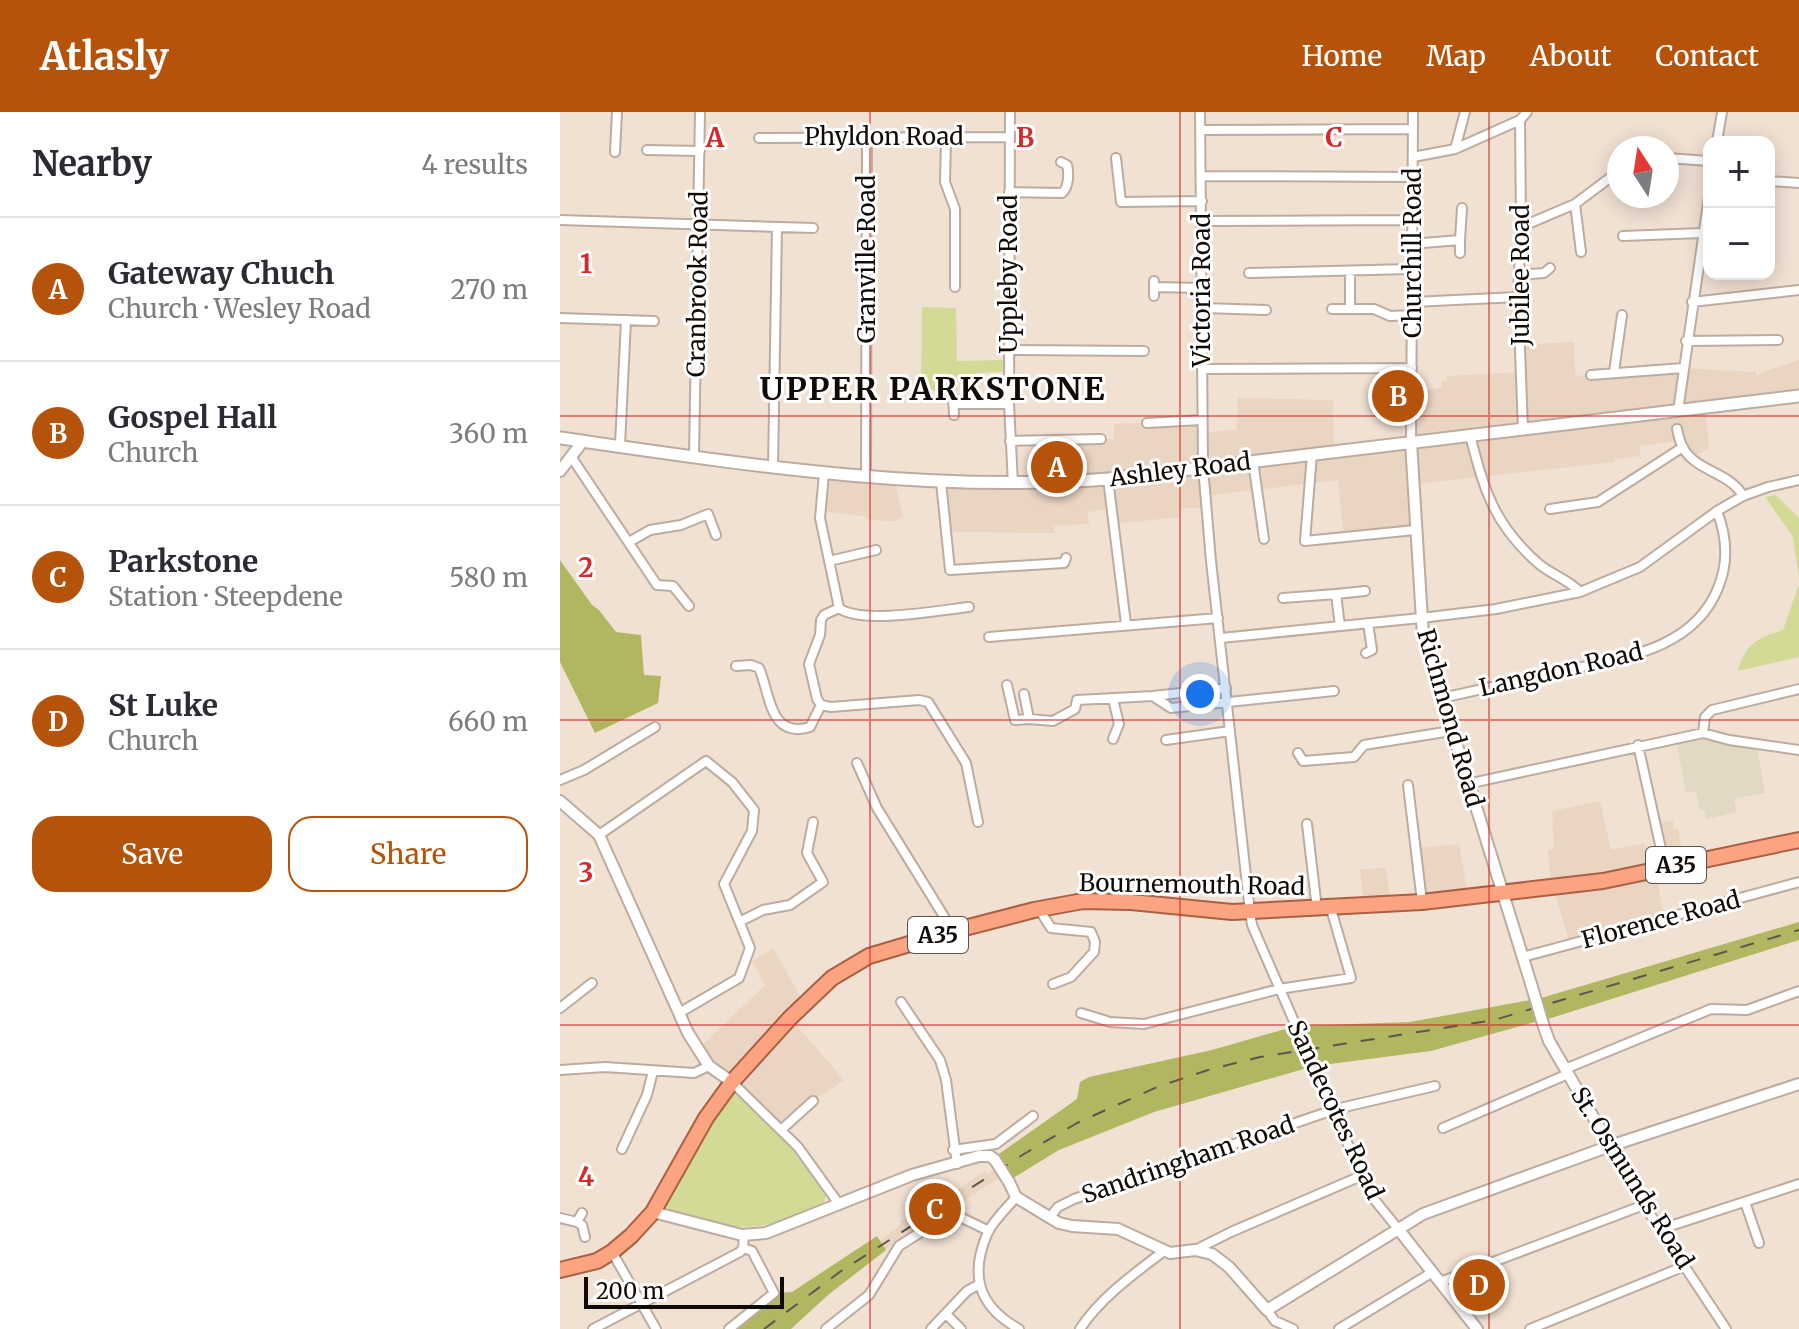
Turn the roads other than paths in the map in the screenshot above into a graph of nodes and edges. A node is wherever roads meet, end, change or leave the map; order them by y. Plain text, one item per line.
1 (617, 112) edge
2 (700, 112) edge
3 (1010, 112) edge
4 (1200, 112) edge
5 (1413, 112) edge
6 (1465, 112) edge
7 (1527, 112) edge
8 (1722, 112) edge
9 (1520, 120) junction
10 (1413, 129) junction
11 (1200, 130) junction
12 (1718, 136) edge
13 (867, 137) junction
14 (1010, 137) junction
15 (759, 138) dead end
16 (946, 138) junction
17 (1455, 149) junction
18 (647, 150) dead end
19 (700, 151) junction
20 (615, 152) dead end
21 (1413, 157) junction
22 (1116, 158) dead end
23 (1679, 159) edge
24 (1703, 161) edge
25 (1061, 162) dead end
26 (1202, 176) junction
27 (1413, 177) junction
28 (1607, 180) edge
29 (1775, 181) edge
30 (1799, 183) edge
31 (1009, 192) junction
32 (1202, 201) junction
33 (1575, 204) junction
34 (1462, 208) dead end
35 (1707, 208) edge
36 (560, 220) edge
37 (1410, 220) junction
38 (1202, 221) junction
39 (699, 224) junction
40 (777, 227) junction
41 (1521, 227) junction
42 (813, 228) dead end
43 (1702, 233) junction
44 (1623, 236) dead end
45 (1460, 240) junction
46 (1411, 244) junction
47 (1581, 252) dead end
48 (1460, 253) dead end
49 (1550, 268) dead end
50 (1410, 269) junction
51 (1249, 273) dead end
52 (1519, 275) junction
53 (1350, 278) dead end
54 (955, 287) dead end
55 (1154, 288) dead end
56 (1200, 288) junction
57 (1799, 290) edge
58 (1518, 297) junction
59 (1413, 302) junction
60 (1692, 302) junction
61 (1202, 308) junction
62 (1262, 308) dead end
63 (1350, 308) junction
64 (1332, 309) dead end
65 (1413, 315) junction
66 (1622, 315) dead end
67 (560, 318) edge
68 (626, 320) junction
69 (654, 321) dead end
70 (1778, 340) dead end
71 (1686, 341) junction
72 (1009, 350) junction
73 (1144, 351) dead end
74 (1412, 368) junction
75 (1683, 368) junction
76 (1202, 369) junction
77 (1614, 372) junction
78 (1591, 375) dead end
79 (1799, 396) edge
80 (1009, 404) junction
81 (1678, 411) junction
82 (954, 415) dead end
83 (1201, 420) junction
84 (1163, 422) junction
85 (1147, 423) dead end
86 (1677, 429) dead end
87 (1523, 430) junction
88 (1163, 432) dead end
89 (560, 438) edge
90 (1101, 439) dead end
91 (583, 441) junction
92 (1010, 441) junction
93 (1066, 441) junction
94 (1472, 441) junction
95 (1411, 442) junction
96 (620, 445) junction
97 (1683, 447) junction
98 (1312, 454) junction
99 (694, 456) junction
100 (572, 458) junction
101 (1253, 461) junction
102 (773, 467) junction
103 (1203, 467) junction
104 (560, 471) edge
105 (824, 473) junction
106 (866, 476) junction
107 (1108, 479) junction
108 (1799, 480) edge
109 (941, 482) junction
110 (1068, 482) junction
111 (1013, 484) junction
112 (1743, 496) junction
113 (1550, 509) dead end
114 (1717, 511) junction
115 (1415, 530) junction
116 (716, 535) dead end
117 (1264, 539) dead end
118 (629, 542) junction
119 (876, 550) dead end
120 (829, 561) junction
121 (1066, 563) dead end
122 (1365, 591) dead end
123 (1580, 592) junction
124 (1336, 594) junction
125 (1283, 598) dead end
126 (689, 606) dead end
127 (969, 607) dead end
128 (839, 608) junction
129 (1218, 618) junction
130 (1421, 618) junction
131 (1368, 623) junction
132 (1126, 624) junction
133 (1340, 626) junction
134 (989, 637) dead end
135 (1221, 638) junction
136 (1366, 653) dead end
137 (736, 666) dead end
138 (1007, 685) dead end
139 (1226, 688) junction
140 (1799, 689) edge
141 (1334, 691) dead end
142 (1024, 694) dead end
143 (1153, 696) junction
144 (1442, 698) junction
145 (1113, 699) junction
146 (1227, 702) junction
147 (821, 705) junction
148 (1029, 719) junction
149 (655, 727) dead end
150 (1230, 731) junction
151 (1451, 731) junction
152 (1703, 733) junction
153 (1113, 739) dead end
154 (1166, 740) dead end
155 (1638, 745) junction
156 (1799, 750) edge
157 (1298, 753) dead end
158 (857, 763) dead end
159 (560, 780) edge
160 (1467, 784) junction
161 (1408, 785) dead end
162 (560, 801) edge
163 (813, 822) dead end
164 (978, 822) dead end
165 (1307, 824) dead end
166 (599, 835) junction
167 (1799, 840) edge
168 (1665, 867) junction
169 (1799, 882) edge
170 (1503, 894) junction
171 (1422, 902) junction
172 (1039, 909) junction
173 (1324, 909) junction
174 (1250, 912) junction
175 (741, 921) junction
176 (953, 931) junction
177 (1523, 957) junction
178 (592, 983) dead end
179 (1053, 984) dead end
180 (1279, 989) junction
181 (1799, 991) edge
182 (901, 1002) dead end
183 (560, 1008) edge
184 (679, 1013) junction
185 (1081, 1013) dead end
186 (709, 1066) junction
187 (560, 1070) edge
188 (653, 1071) junction
189 (1567, 1072) junction
190 (732, 1082) junction
191 (1799, 1084) edge
192 (1435, 1086) dead end
193 (813, 1101) dead end
194 (1333, 1111) junction
195 (1033, 1116) dead end
196 (1443, 1128) dead end
197 (781, 1130) junction
198 (1610, 1146) junction
199 (622, 1149) dead end
200 (953, 1150) junction
201 (957, 1164) junction
202 (1361, 1176) junction
203 (1799, 1184) edge
204 (1016, 1197) junction
205 (1745, 1202) junction
206 (839, 1204) junction
207 (1644, 1205) junction
208 (653, 1212) junction
209 (582, 1213) dead end
210 (560, 1218) edge
211 (1049, 1218) junction
212 (577, 1222) junction
213 (1661, 1229) junction
214 (1399, 1230) junction
215 (989, 1231) junction
216 (744, 1235) junction
217 (585, 1237) dead end
218 (1759, 1243) dead end
219 (743, 1248) junction
220 (1195, 1250) junction
221 (1164, 1251) junction
222 (612, 1252) junction
223 (1685, 1266) junction
224 (560, 1270) edge
225 (1431, 1273) junction
226 (1440, 1282) junction
227 (978, 1285) junction
228 (642, 1302) junction
229 (1267, 1310) junction
230 (946, 1314) junction
231 (1275, 1321) junction
232 (1267, 1328) edge
233 (593, 1329) edge
234 (656, 1329) edge
235 (729, 1329) edge
236 (826, 1329) edge
237 (931, 1329) edge
238 (961, 1329) edge
239 (1019, 1329) edge
240 (1080, 1329) edge
241 (1293, 1329) edge
242 (1339, 1329) edge
243 (1477, 1329) edge
244 (1530, 1329) edge
245 (1726, 1329) edge

1 - 20 street
2 - 19 street, Cranbrook Road
3 - 14 street, Uppleby Road
4 - 11 street, Victoria Road
5 - 10 street, Churchill Road
6 - 17 street
7 - 9 street
8 - 12 street
9 - 17 street
9 - 41 street, Jubilee Road
10 - 11 street
10 - 21 street, Churchill Road
11 - 26 street, Victoria Road
13 - 15 street, Phyldon Road
13 - 16 street, Phyldon Road
13 - 106 street, Granville Road
14 - 16 street, Phyldon Road
14 - 31 street, Uppleby Road
16 - 54 street
17 - 21 street
18 - 19 street
19 - 39 street, Cranbrook Road
21 - 27 street, Churchill Road
22 - 32 street
23 - 24 street
25 - 31 street
26 - 27 street
26 - 32 street, Victoria Road
27 - 37 street, Churchill Road
28 - 33 street
29 - 30 street
31 - 72 street, Uppleby Road
32 - 38 street, Victoria Road
33 - 41 street
33 - 47 street
34 - 45 street
35 - 43 street
36 - 39 street
37 - 38 street
37 - 46 street, Churchill Road
38 - 56 street, Victoria Road
39 - 40 street
39 - 99 street, Cranbrook Road
40 - 42 street
40 - 102 street
41 - 52 street, Jubilee Road
43 - 44 street
43 - 60 street
45 - 46 street
45 - 48 street
46 - 50 street, Churchill Road
49 - 52 street
50 - 51 street
50 - 59 street, Churchill Road
52 - 58 street, Jubilee Road
53 - 63 street
55 - 56 street
56 - 61 street, Victoria Road
57 - 60 street
58 - 59 street
58 - 87 street, Jubilee Road
59 - 65 street, Churchill Road
60 - 71 street
61 - 62 street
61 - 76 street, Victoria Road
63 - 64 street
63 - 65 street
65 - 74 street, Churchill Road
66 - 77 street
67 - 68 street
68 - 69 street
68 - 96 street
70 - 71 street
71 - 75 street
72 - 73 street
72 - 80 street, Uppleby Road
74 - 76 street
74 - 95 street, Churchill Road
75 - 77 street
75 - 81 street
76 - 83 street, Victoria Road
77 - 78 street
79 - 81 main road, Ashley Road
80 - 82 street
80 - 92 street, Uppleby Road
81 - 87 main road, Ashley Road
83 - 84 street
83 - 103 street, Victoria Road
84 - 85 street
84 - 88 street
86 - 97 street
87 - 94 main road, Ashley Road
89 - 91 main road, Ashley Road
90 - 93 street
91 - 96 main road, Ashley Road
91 - 100 street
92 - 93 street
92 - 111 street, Uppleby Road
93 - 110 street
94 - 95 main road, Ashley Road
94 - 123 street
95 - 98 main road, Ashley Road
95 - 115 street, Richmond Road
96 - 99 main road, Ashley Road
97 - 112 street
97 - 113 street
98 - 101 main road, Ashley Road
98 - 115 street
99 - 102 main road, Ashley Road
100 - 104 street
100 - 118 street
101 - 103 main road, Ashley Road
101 - 117 street
102 - 105 main road, Ashley Road
103 - 107 main road, Ashley Road
103 - 129 street, Victoria Road
105 - 106 main road, Ashley Road
105 - 120 street
106 - 109 main road, Ashley Road
107 - 110 main road, Ashley Road
107 - 132 street
108 - 112 street
109 - 111 main road, Ashley Road
109 - 121 street
110 - 111 main road, Ashley Road
112 - 114 street
114 - 123 street
114 - 144 street, Langdon Road
115 - 130 street, Richmond Road
116 - 118 street
118 - 126 street
119 - 120 street
120 - 128 street
122 - 124 street
123 - 130 street
124 - 125 street
124 - 133 street
127 - 128 street
128 - 147 street
129 - 132 street
129 - 135 street, Victoria Road
130 - 131 street
130 - 144 street, Richmond Road
131 - 133 street
131 - 136 street
132 - 134 street
133 - 135 street
135 - 139 street, Victoria Road
137 - 147 street
138 - 148 street
139 - 143 street
139 - 146 street, Sandecotes Road
140 - 152 street
141 - 146 street
142 - 148 street
143 - 145 street
143 - 146 street
144 - 151 street, Richmond Road
145 - 148 street
145 - 153 street
146 - 150 street, Sandecotes Road
147 - 164 street
149 - 159 street
150 - 154 street
150 - 174 street, Sandecotes Road
151 - 157 street
151 - 160 street, Richmond Road
152 - 155 street
152 - 156 street
155 - 160 street
155 - 168 street
158 - 176 street
160 - 170 street, Richmond Road
161 - 171 street
162 - 166 street
163 - 175 street
165 - 173 street
166 - 175 street
166 - 184 street
167 - 168 highway, Bournemouth Road / A35
168 - 170 highway, Bournemouth Road / A35
169 - 177 street, Florence Road
170 - 171 highway, Bournemouth Road / A35
170 - 177 street, Richmond Road
171 - 173 highway, Bournemouth Road / A35
172 - 174 highway, Bournemouth Road / A35
172 - 176 highway, Bournemouth Road / A35
172 - 179 street
173 - 174 highway, Bournemouth Road / A35
173 - 180 street
174 - 180 street, Sandecotes Road
175 - 184 street
176 - 190 highway, Bournemouth Road / A35
177 - 189 street, St. Osmunds Road, bridge
178 - 183 street
180 - 185 street
180 - 194 street, Sandecotes Road, bridge
181 - 189 street
182 - 200 street
184 - 186 street
186 - 188 street
186 - 190 street
187 - 188 street
188 - 199 street
189 - 196 street
189 - 198 street, St. Osmunds Road
190 - 197 street
190 - 208 highway, A35
191 - 198 street
192 - 194 street, Sandringham Road
193 - 197 street
194 - 202 street, Sandecotes Road
194 - 211 street, Sandringham Road
195 - 200 street
197 - 206 street
198 - 207 street, St. Osmunds Road
198 - 214 street
200 - 201 street
201 - 204 street, bridge
201 - 206 street
202 - 214 street, Sandecotes Road
202 - 220 street
203 - 205 street
204 - 211 street
204 - 215 street
205 - 213 street
205 - 218 street
206 - 216 street
207 - 213 street, St. Osmunds Road
207 - 226 street
208 - 216 street
208 - 222 highway, A35
209 - 212 street
210 - 212 street
211 - 221 street
212 - 217 street
213 - 223 street, St. Osmunds Road
214 - 225 street, Sandecotes Road
214 - 229 street
215 - 227 street
215 - 236 street
216 - 219 street
219 - 228 street
219 - 235 street
220 - 221 street
220 - 229 street
221 - 240 street
222 - 224 highway, A35
222 - 228 street
223 - 244 street
223 - 245 street, St. Osmunds Road
225 - 226 street, Sandecotes Road
225 - 242 street
226 - 243 street, Sandecotes Road
227 - 230 street
227 - 239 street
228 - 233 street
228 - 234 street
229 - 231 street
230 - 237 street
230 - 238 street
231 - 232 street
231 - 241 street

